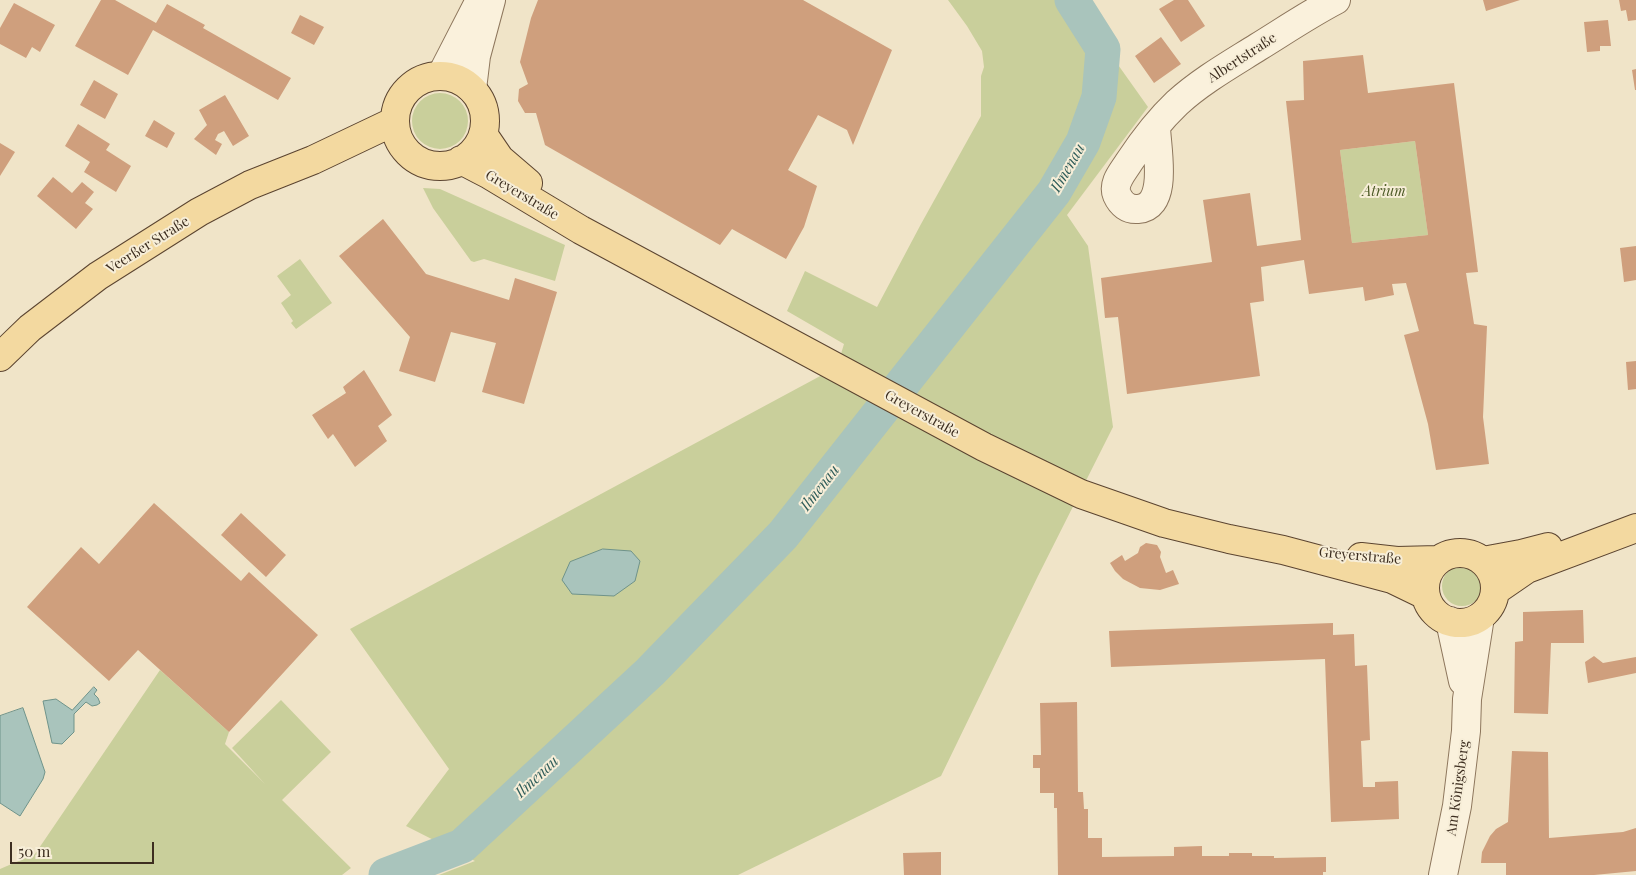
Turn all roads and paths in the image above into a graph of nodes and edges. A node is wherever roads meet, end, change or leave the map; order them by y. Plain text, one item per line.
1 (480, 0) edge
2 (491, 0) edge
3 (1336, 0) edge
4 (441, 76) junction
5 (472, 89) junction
6 (395, 121) junction
7 (1156, 126) dead end
8 (483, 134) junction
9 (403, 147) junction
10 (313, 160) junction
11 (461, 160) junction
12 (581, 230) junction
13 (0, 357) edge
14 (1628, 530) edge
15 (1283, 550) junction
16 (1438, 560) junction
17 (1483, 560) junction
18 (1495, 591) junction
19 (1425, 594) junction
20 (1480, 617) junction
21 (1450, 622) junction
22 (1466, 699) junction
23 (1443, 875) edge

1 - 4 street
2 - 5 street
3 - 7 street, Albertstraße
4 - 5 main road
4 - 6 main road
5 - 8 main road
6 - 9 main road
6 - 10 main road, Veerßer Straße
8 - 11 main road
8 - 12 main road, Greyerstraße
9 - 10 main road, Veerßer Straße
9 - 11 main road
10 - 13 main road, Veerßer Straße
11 - 12 main road, Greyerstraße
12 - 15 main road, Greyerstraße
14 - 17 main road
14 - 18 main road
15 - 16 main road, Greyerstraße
15 - 19 main road, Greyerstraße
16 - 17 main road
16 - 19 main road
17 - 18 main road
18 - 20 main road
19 - 21 main road
20 - 21 main road
20 - 22 street, Am Königsberg
21 - 22 street, Am Königsberg
22 - 23 street, Am Königsberg

